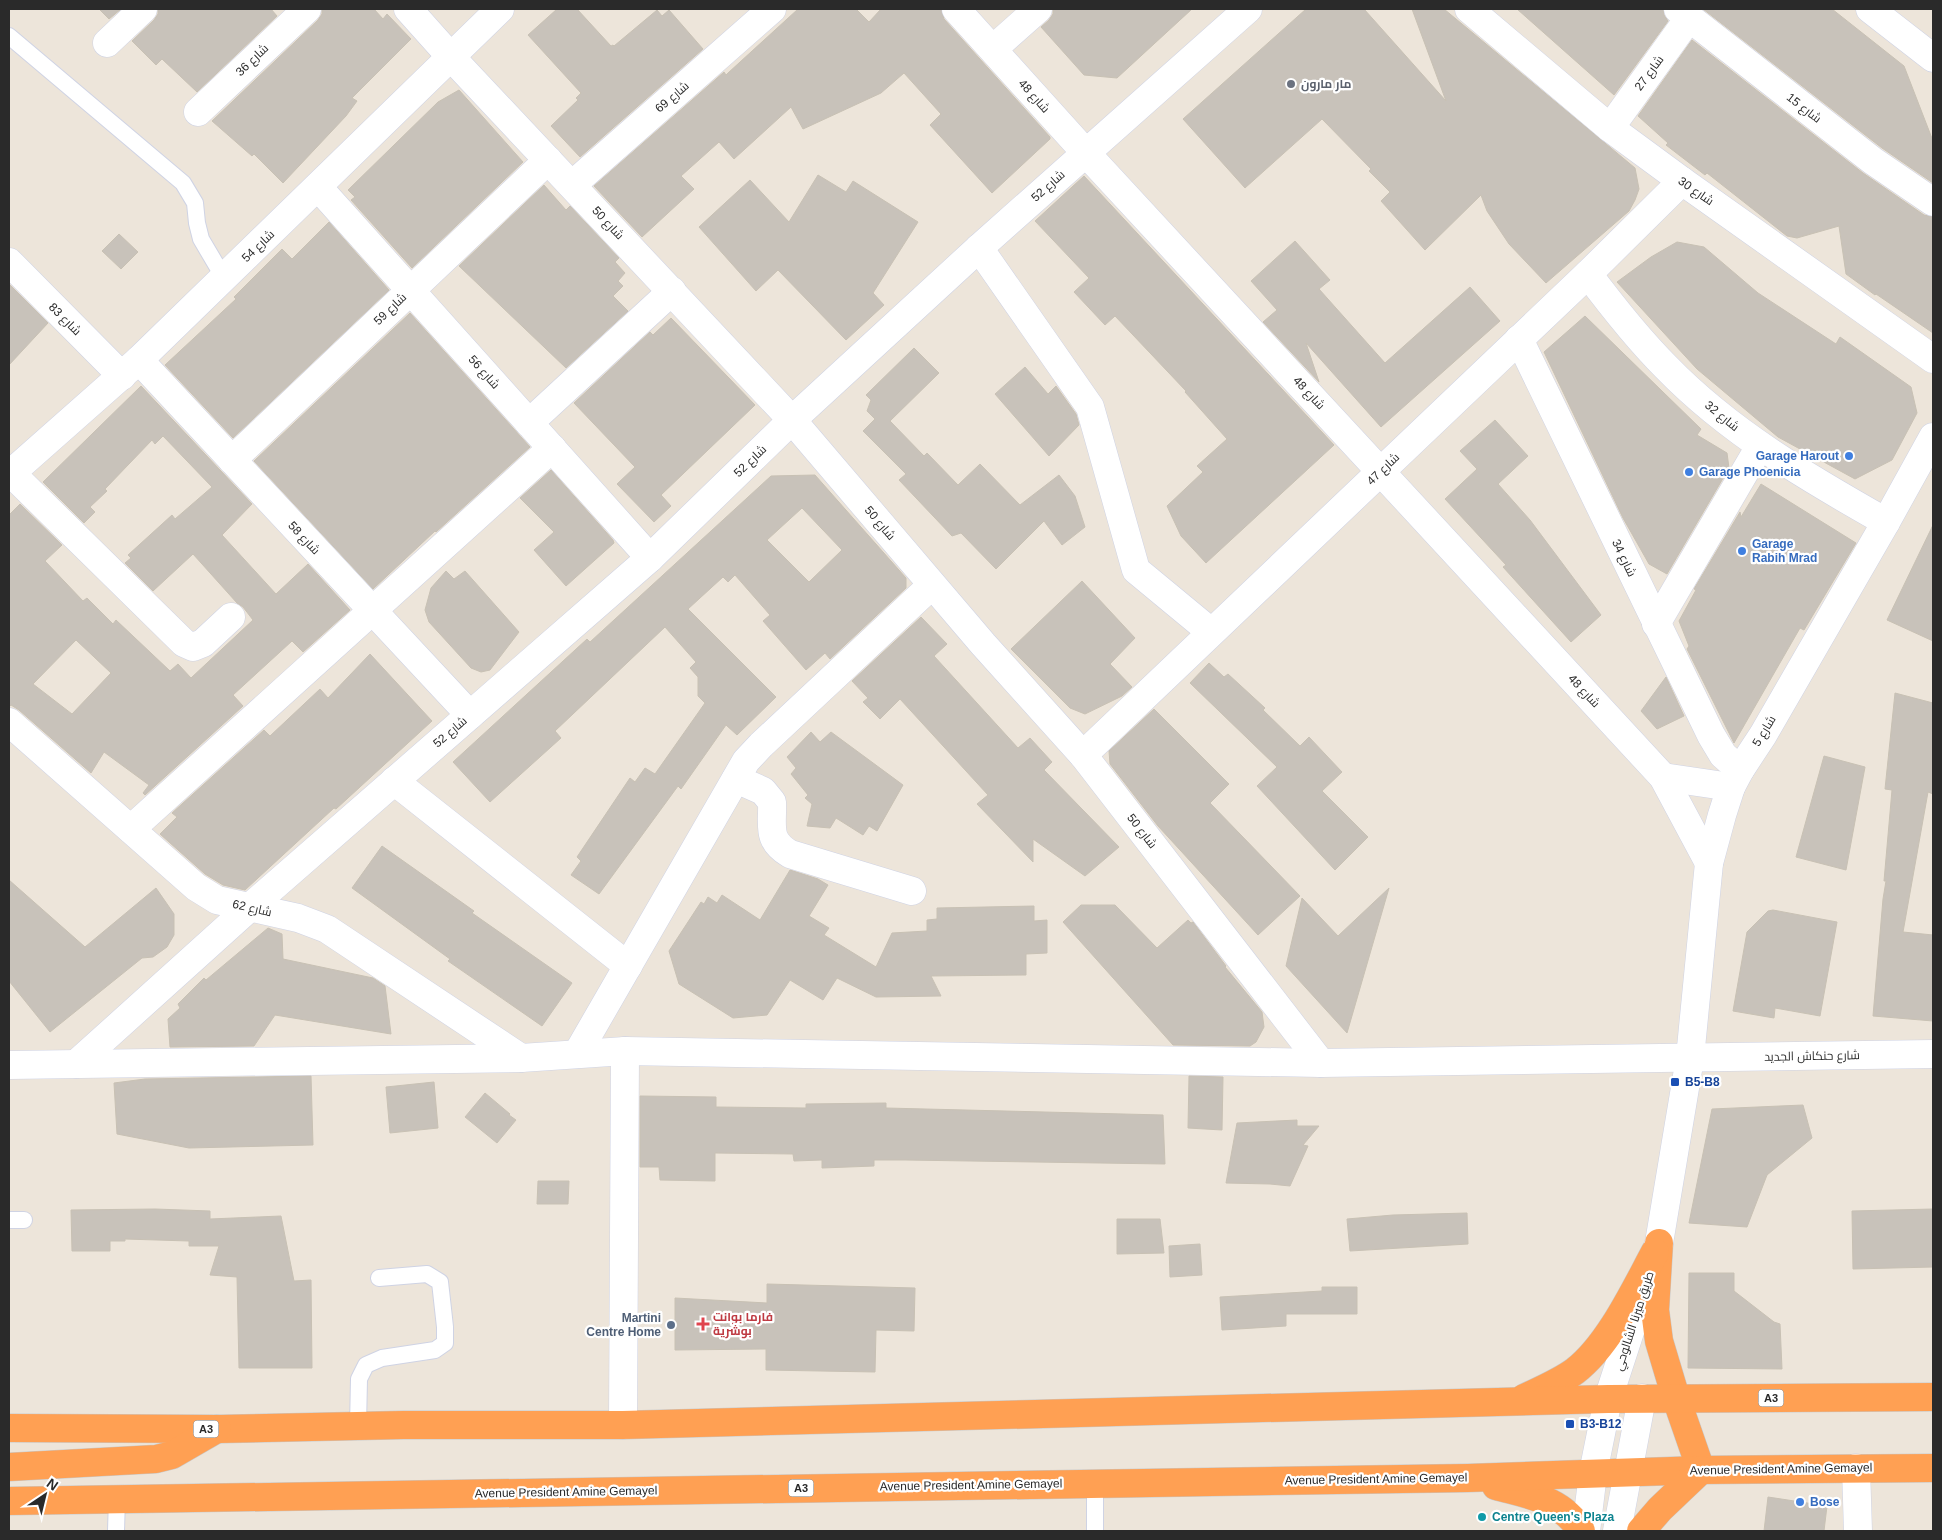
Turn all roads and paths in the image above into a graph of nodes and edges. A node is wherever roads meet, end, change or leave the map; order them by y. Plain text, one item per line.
1 (143, 9) edge
2 (306, 9) edge
3 (408, 9) edge
4 (500, 9) edge
5 (772, 9) edge
6 (956, 9) edge
7 (1038, 9) edge
8 (1248, 9) edge
9 (1469, 9) edge
10 (1870, 9) edge
11 (1683, 13) edge
12 (9, 36) edge
13 (108, 43) dead end
14 (993, 49) junction
15 (450, 56) junction
16 (1933, 58) edge
17 (198, 112) dead end
18 (1610, 128) junction
19 (1085, 152) junction
20 (548, 160) junction
21 (1682, 181) junction
22 (572, 185) junction
23 (318, 187) junction
24 (1933, 202) edge
25 (979, 248) junction
26 (9, 262) edge
27 (1588, 274) junction
28 (224, 278) junction
29 (410, 290) junction
30 (672, 291) junction
31 (1519, 339) junction
32 (1933, 359) edge
33 (130, 368) junction
34 (792, 420) junction
35 (529, 423) junction
36 (1933, 437) edge
37 (1760, 446) junction
38 (552, 448) junction
39 (232, 460) junction
40 (1381, 471) junction
41 (10, 474) edge
42 (1886, 522) junction
43 (650, 558) junction
44 (932, 585) junction
45 (372, 611) junction
46 (231, 617) dead end
47 (1656, 624) junction
48 (1212, 632) junction
49 (470, 715) junction
50 (9, 722) edge
51 (1083, 756) junction
52 (1663, 777) junction
53 (736, 779) junction
54 (1735, 779) junction
55 (394, 781) junction
56 (131, 830) junction
57 (1709, 863) junction
58 (912, 891) dead end
59 (248, 908) junction
60 (628, 966) junction
61 (625, 1051) junction
62 (577, 1054) junction
63 (1933, 1054) edge
64 (521, 1058) junction
65 (1690, 1058) junction
66 (1321, 1063) junction
67 (76, 1064) junction
68 (9, 1065) edge
69 (1659, 1243) junction
70 (380, 1278) dead end
71 (1933, 1397) edge
72 (1642, 1398) junction
73 (1676, 1398) junction
74 (1608, 1399) junction
75 (1513, 1403) junction
76 (623, 1425) junction
77 (358, 1426) junction
78 (9, 1428) edge
79 (219, 1429) junction
80 (9, 1467) edge
81 (1856, 1468) junction
82 (1933, 1468) edge
83 (1701, 1470) junction
84 (1628, 1472) junction
85 (1593, 1473) junction
86 (1468, 1478) junction
87 (1095, 1483) junction
88 (117, 1499) junction
89 (9, 1501) edge
90 (116, 1531) edge
91 (1095, 1531) edge
92 (1581, 1531) edge
93 (1586, 1531) edge
94 (1617, 1531) edge
95 (1641, 1531) edge
96 (1858, 1531) edge

1 - 13 street
2 - 17 street, شارع 36
3 - 15 street, شارع 50
4 - 15 street, شارع 54
5 - 22 street, شارع 69
6 - 14 street, شارع 48
7 - 14 street
8 - 19 street, شارع 52
9 - 18 street, شارع 30
10 - 16 street
11 - 18 street, شارع 27
11 - 24 street, شارع 15
12 - 28 lane
14 - 19 street, شارع 48
15 - 20 street, شارع 50
15 - 23 street, شارع 54
18 - 21 street, شارع 30
19 - 25 street, شارع 52
19 - 40 street, شارع 48
20 - 22 street, شارع 50
20 - 29 street, شارع 59
21 - 27 street, شارع 47
21 - 32 street, شارع 30
22 - 30 street, شارع 50
23 - 28 street, شارع 54
23 - 29 street, شارع 56
25 - 34 street, شارع 52
25 - 48 street
26 - 33 street, شارع 83
27 - 31 street, شارع 47
27 - 37 street, شارع 32
28 - 33 street, شارع 54
29 - 35 street, شارع 56
29 - 39 street, شارع 59
30 - 34 street, شارع 50
30 - 35 street
31 - 40 street, شارع 47
31 - 47 street, شارع 34
33 - 39 street, شارع 58
33 - 41 street, شارع 54
34 - 43 street, شارع 52
34 - 44 street, شارع 50
35 - 38 street, شارع 56
36 - 42 street, شارع 5
37 - 42 street, شارع 32
37 - 47 street
38 - 43 street, شارع 56
38 - 45 street
39 - 45 street, شارع 58
40 - 48 street, شارع 47
40 - 52 street, شارع 48
41 - 46 street
42 - 54 street, شارع 5
43 - 49 street, شارع 52
44 - 51 street, شارع 50
44 - 53 street
45 - 49 street, شارع 58
45 - 56 street
47 - 54 street, شارع 34
48 - 51 street, شارع 47
49 - 55 street, شارع 52
50 - 56 street, شارع 62
51 - 66 street, شارع 50
52 - 54 street
52 - 57 street, شارع 48
53 - 58 street
53 - 60 street
54 - 57 street, شارع 5
55 - 59 street, شارع 52
55 - 60 street
56 - 59 street, شارع 62
57 - 65 street, شارع 5
59 - 64 street, شارع 62
59 - 67 street, شارع 52
60 - 62 street
61 - 62 street, شارع حنكاش الجديد
61 - 66 street, شارع حنكاش الجديد
61 - 76 street
62 - 64 street, شارع حنكاش الجديد
63 - 65 street, شارع حنكاش الجديد
64 - 67 street, شارع حنكاش الجديد
65 - 66 street, شارع حنكاش الجديد
65 - 69 street, طريق ميرنا الشالوحي
67 - 68 street, شارع حنكاش الجديد
69 - 73 highway
69 - 74 street, طريق ميرنا الشالوحي
69 - 75 highway
70 - 77 lane
71 - 73 highway, A3
72 - 73 highway, A3
72 - 74 highway, A3
72 - 84 street
73 - 83 highway
74 - 75 highway, A3
74 - 85 street, طريق ميرنا الشالوحي
75 - 76 highway, A3
76 - 77 highway, A3
77 - 79 highway, A3
78 - 79 highway, A3
79 - 80 highway
81 - 82 highway, Avenue President Amine Gemayel / A3
81 - 83 highway, Avenue President Amine Gemayel / A3
81 - 96 street
83 - 84 highway, Avenue President Amine Gemayel / A3
83 - 95 highway
84 - 85 highway, Avenue President Amine Gemayel / A3
84 - 94 street
85 - 86 highway, Avenue President Amine Gemayel / A3
85 - 93 street, طريق ميرنا الشالوحي
86 - 87 highway, Avenue President Amine Gemayel / A3
86 - 92 highway
87 - 88 highway, Avenue President Amine Gemayel / A3
87 - 91 lane
88 - 89 highway, Avenue President Amine Gemayel / A3
88 - 90 lane

